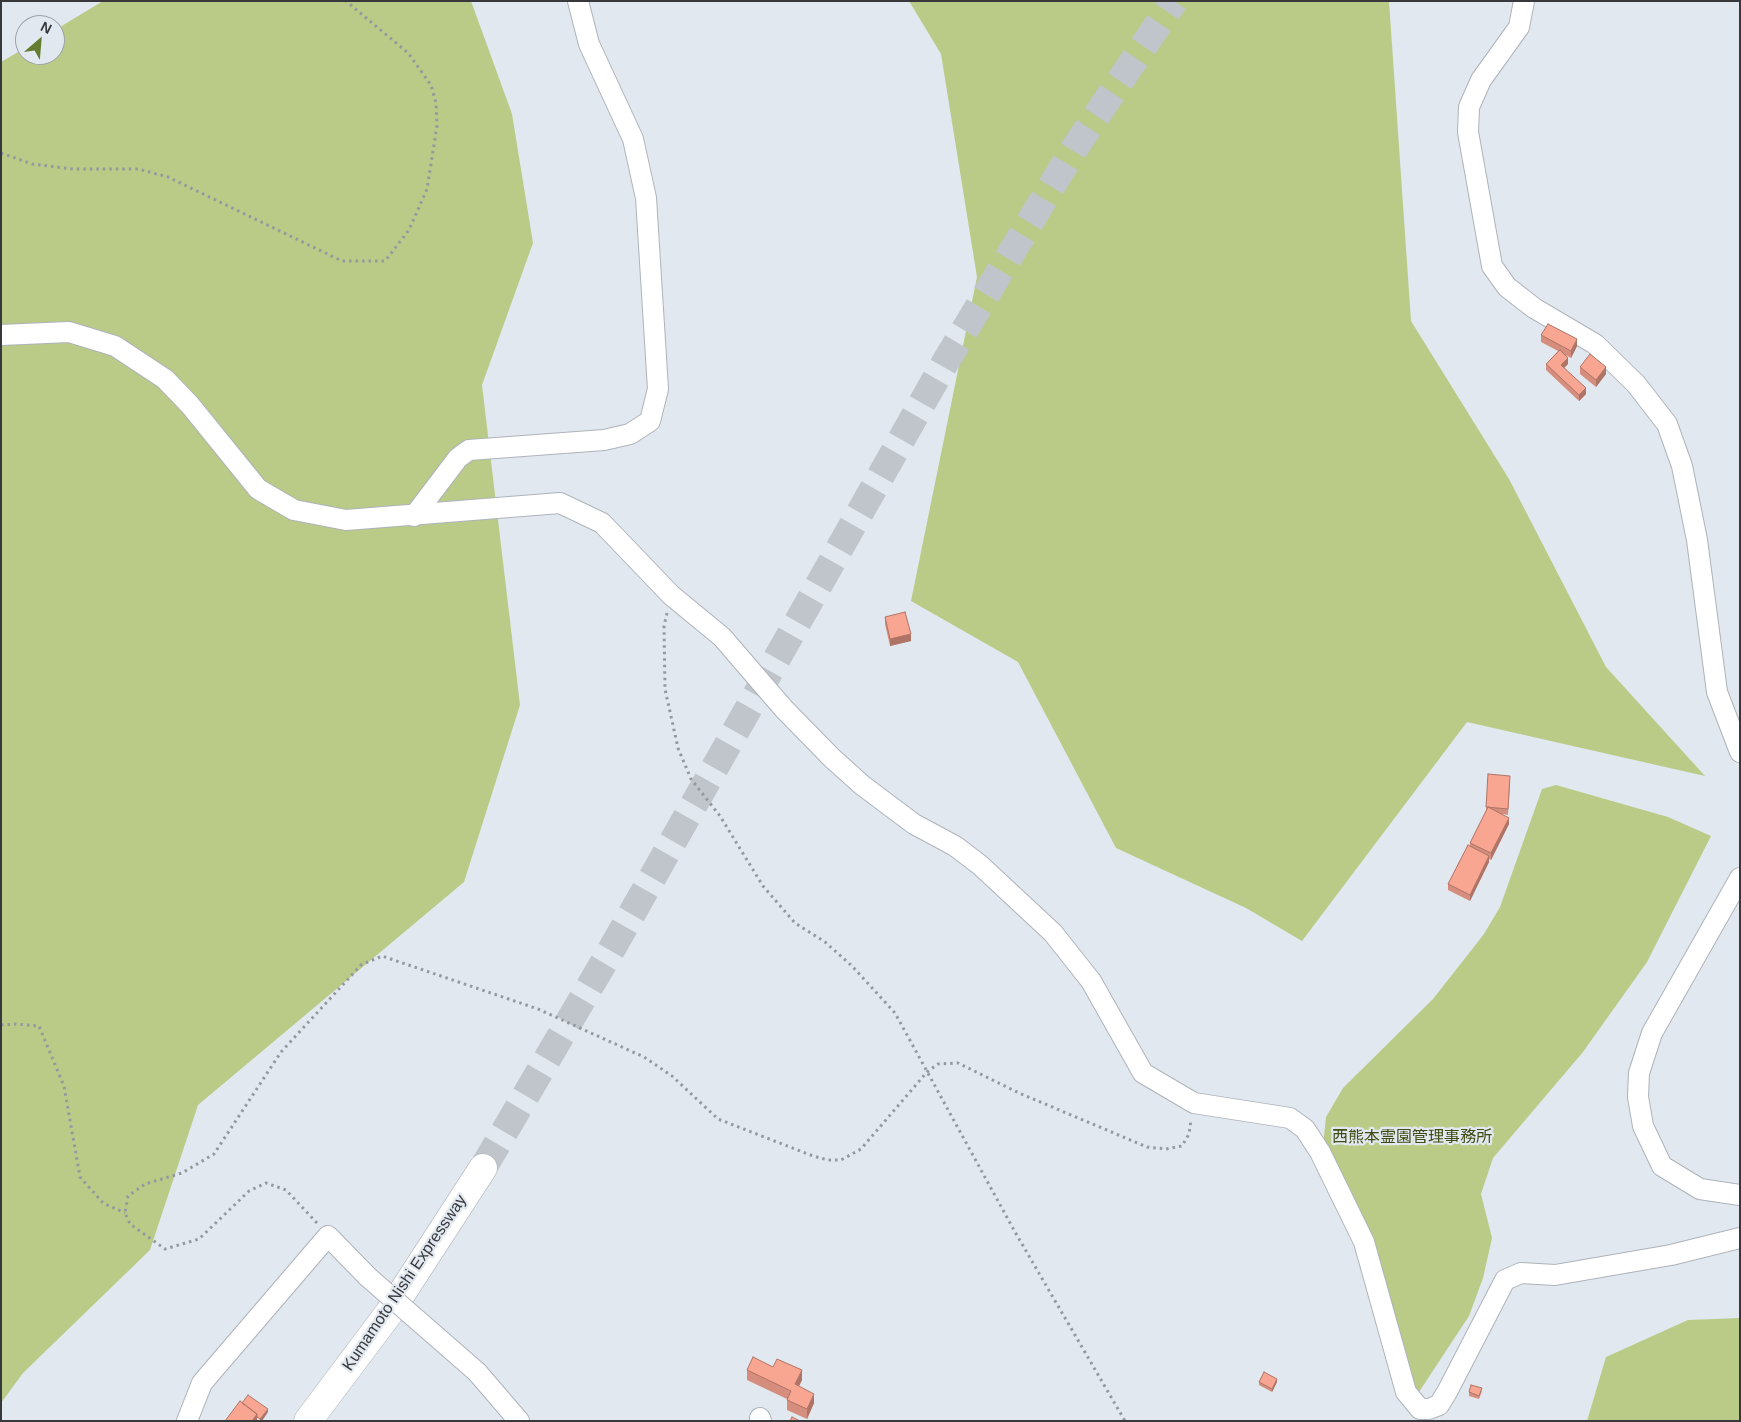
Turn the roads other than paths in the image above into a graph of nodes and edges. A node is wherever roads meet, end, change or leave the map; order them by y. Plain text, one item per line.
1 (578, 1) edge
2 (1524, 1) edge
3 (1, 335) edge
4 (414, 516) junction
5 (1740, 752) edge
6 (1740, 878) edge
7 (483, 1168) tunnel mouth
8 (1740, 1195) edge
9 (1740, 1238) edge
10 (389, 1313) junction
11 (187, 1421) edge
12 (299, 1421) edge
13 (308, 1421) edge
14 (322, 1421) edge
15 (519, 1421) edge

1 - 4 street
2 - 5 street
3 - 4 street
4 - 9 street
6 - 8 street
7 - 10 highway, Kumamoto Nishi Expressway
10 - 12 highway
10 - 13 highway, Kumamoto Nishi Expressway
10 - 14 highway
11 - 15 street, bridge

